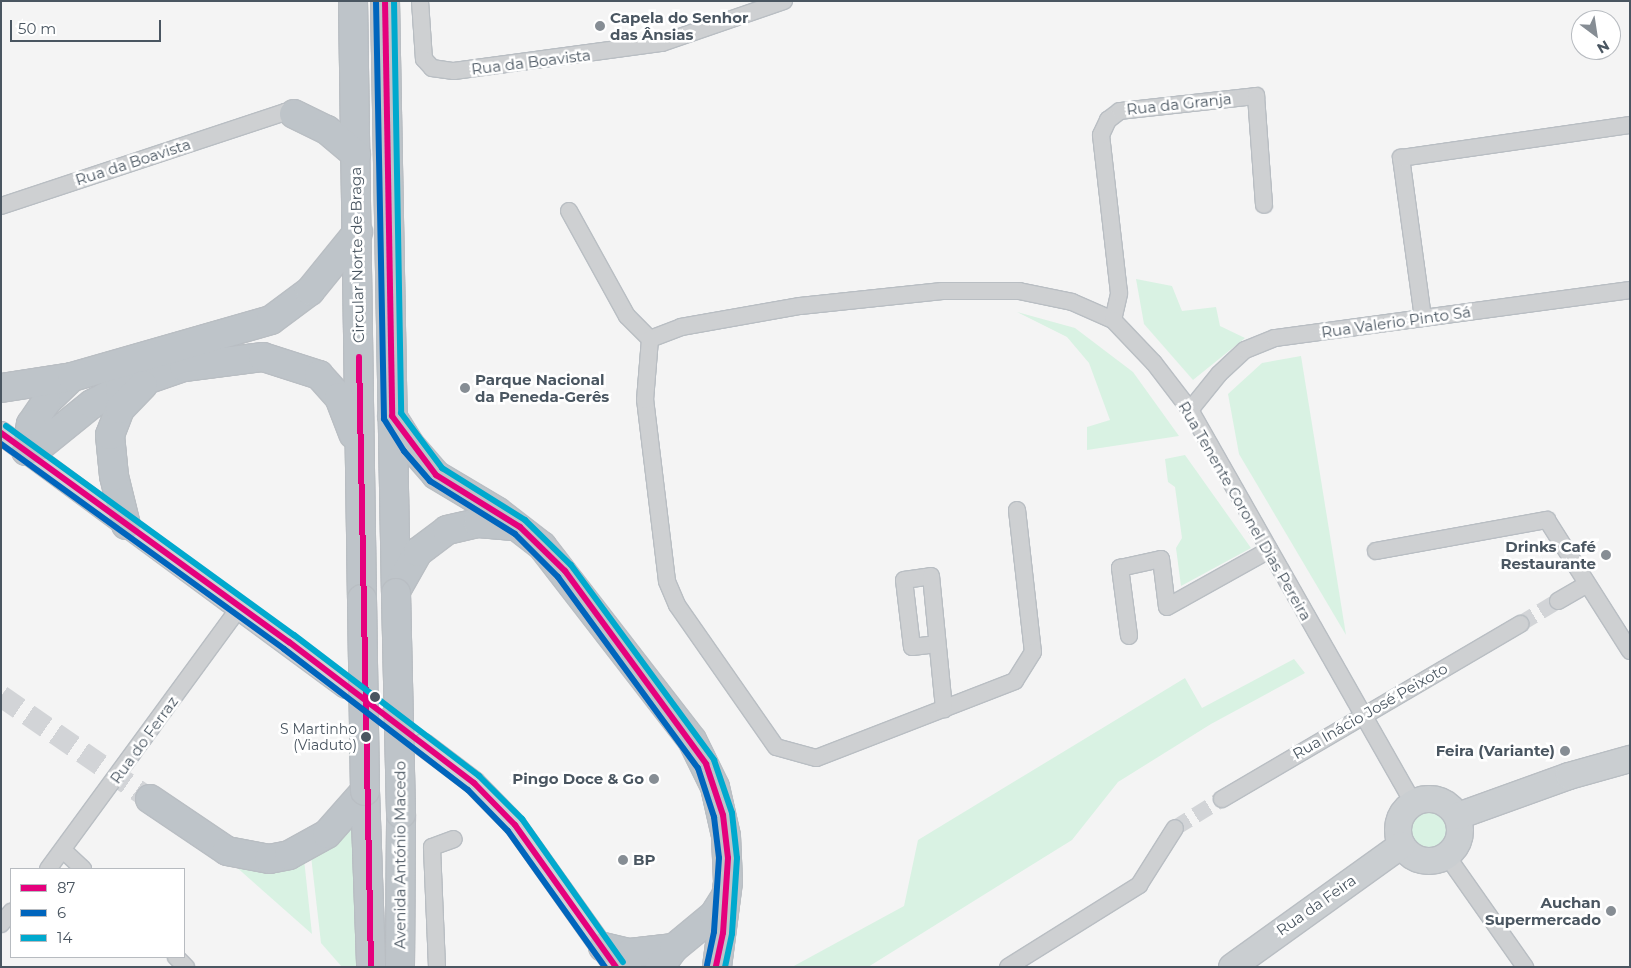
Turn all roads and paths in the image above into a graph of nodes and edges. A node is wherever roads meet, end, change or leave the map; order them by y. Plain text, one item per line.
1 (353, 1) edge
2 (385, 1) edge
3 (420, 1) edge
4 (784, 1) edge
5 (294, 114) joint
6 (1630, 125) edge
7 (356, 154) junction
8 (1264, 205) dead end
9 (1, 206) edge
10 (569, 211) dead end
11 (358, 232) junction
12 (1630, 290) edge
13 (1423, 318) junction
14 (1114, 320) junction
15 (650, 339) junction
16 (72, 377) junction
17 (151, 377) junction
18 (1, 388) edge
19 (1190, 410) junction
20 (392, 416) junction
21 (1, 433) edge
22 (26, 451) junction
23 (358, 451) junction
24 (1017, 510) dead end
25 (126, 525) junction
26 (520, 527) junction
27 (1269, 550) junction
28 (1376, 551) dead end
29 (1586, 585) junction
30 (396, 592) junction
31 (362, 599) joint
32 (1558, 601) tunnel mouth
33 (239, 608) junction
34 (1520, 624) tunnel mouth
35 (1129, 636) dead end
36 (937, 644) dead end
37 (1630, 651) edge
38 (346, 687) tunnel mouth
39 (944, 708) junction
40 (1362, 715) junction
41 (424, 745) tunnel mouth
42 (1630, 759) edge
43 (365, 791) junction
44 (150, 799) tunnel mouth
45 (1222, 799) tunnel mouth
46 (1413, 803) junction
47 (1458, 816) junction
48 (1175, 828) tunnel mouth
49 (454, 839) dead end
50 (1402, 845) junction
51 (64, 851) junction
52 (1447, 856) junction
53 (49, 868) edge
54 (82, 868) edge
55 (726, 896) junction
56 (10, 913) edge
57 (1, 924) edge
58 (723, 933) junction
59 (676, 949) edge
60 (609, 957) edge
61 (177, 958) edge
62 (716, 966) edge
63 (186, 967) edge
64 (372, 967) edge
65 (400, 967) edge
66 (437, 967) edge
67 (1008, 967) edge
68 (1232, 967) edge
69 (1524, 967) edge

1 - 7 highway, Circular Norte de Braga
2 - 20 highway
3 - 4 street, Rua da Boavista
5 - 7 highway
5 - 9 street, Rua da Boavista
6 - 13 street
7 - 11 highway, Circular Norte de Braga
8 - 14 street, Rua da Granja
10 - 15 street
11 - 16 highway
11 - 23 highway, Circular Norte de Braga
12 - 13 street, Rua Valerio Pinto Sá
13 - 19 street, Rua Valerio Pinto Sá
14 - 15 street, Rua Tenente Coronel Dias Pereira
14 - 19 street, Rua Tenente Coronel Dias Pereira
15 - 39 street
16 - 18 highway
16 - 22 highway
17 - 22 highway
17 - 23 highway
17 - 25 highway
19 - 27 street, Rua Tenente Coronel Dias Pereira
20 - 26 highway
20 - 30 highway
21 - 22 main road
22 - 25 main road
23 - 31 highway, Circular Norte de Braga
24 - 39 street
25 - 33 main road
26 - 30 highway
26 - 55 highway
27 - 35 street
27 - 40 street, Rua Tenente Coronel Dias Pereira
28 - 29 street
29 - 32 street
29 - 37 street
30 - 65 highway, Avenida António Macedo, bridge
31 - 43 highway, Avenida António Macedo, bridge
33 - 38 main road
33 - 51 street, Rua do Ferraz
34 - 40 street, Rua Inácio José Peixoto
36 - 39 street
40 - 45 street, Rua Inácio José Peixoto
40 - 46 street, Rua Tenente Coronel Dias Pereira
41 - 60 main road
42 - 47 main road
43 - 44 highway
43 - 64 highway, Avenida António Macedo
46 - 47 main road
46 - 50 main road
47 - 52 main road
48 - 67 street
49 - 66 street
50 - 52 main road
50 - 68 main road, Rua da Feira
51 - 53 street, Rua do Ferraz
51 - 54 street
52 - 69 street
55 - 58 highway
55 - 59 highway
56 - 57 street
58 - 59 highway
58 - 62 highway
59 - 60 highway
61 - 63 street

